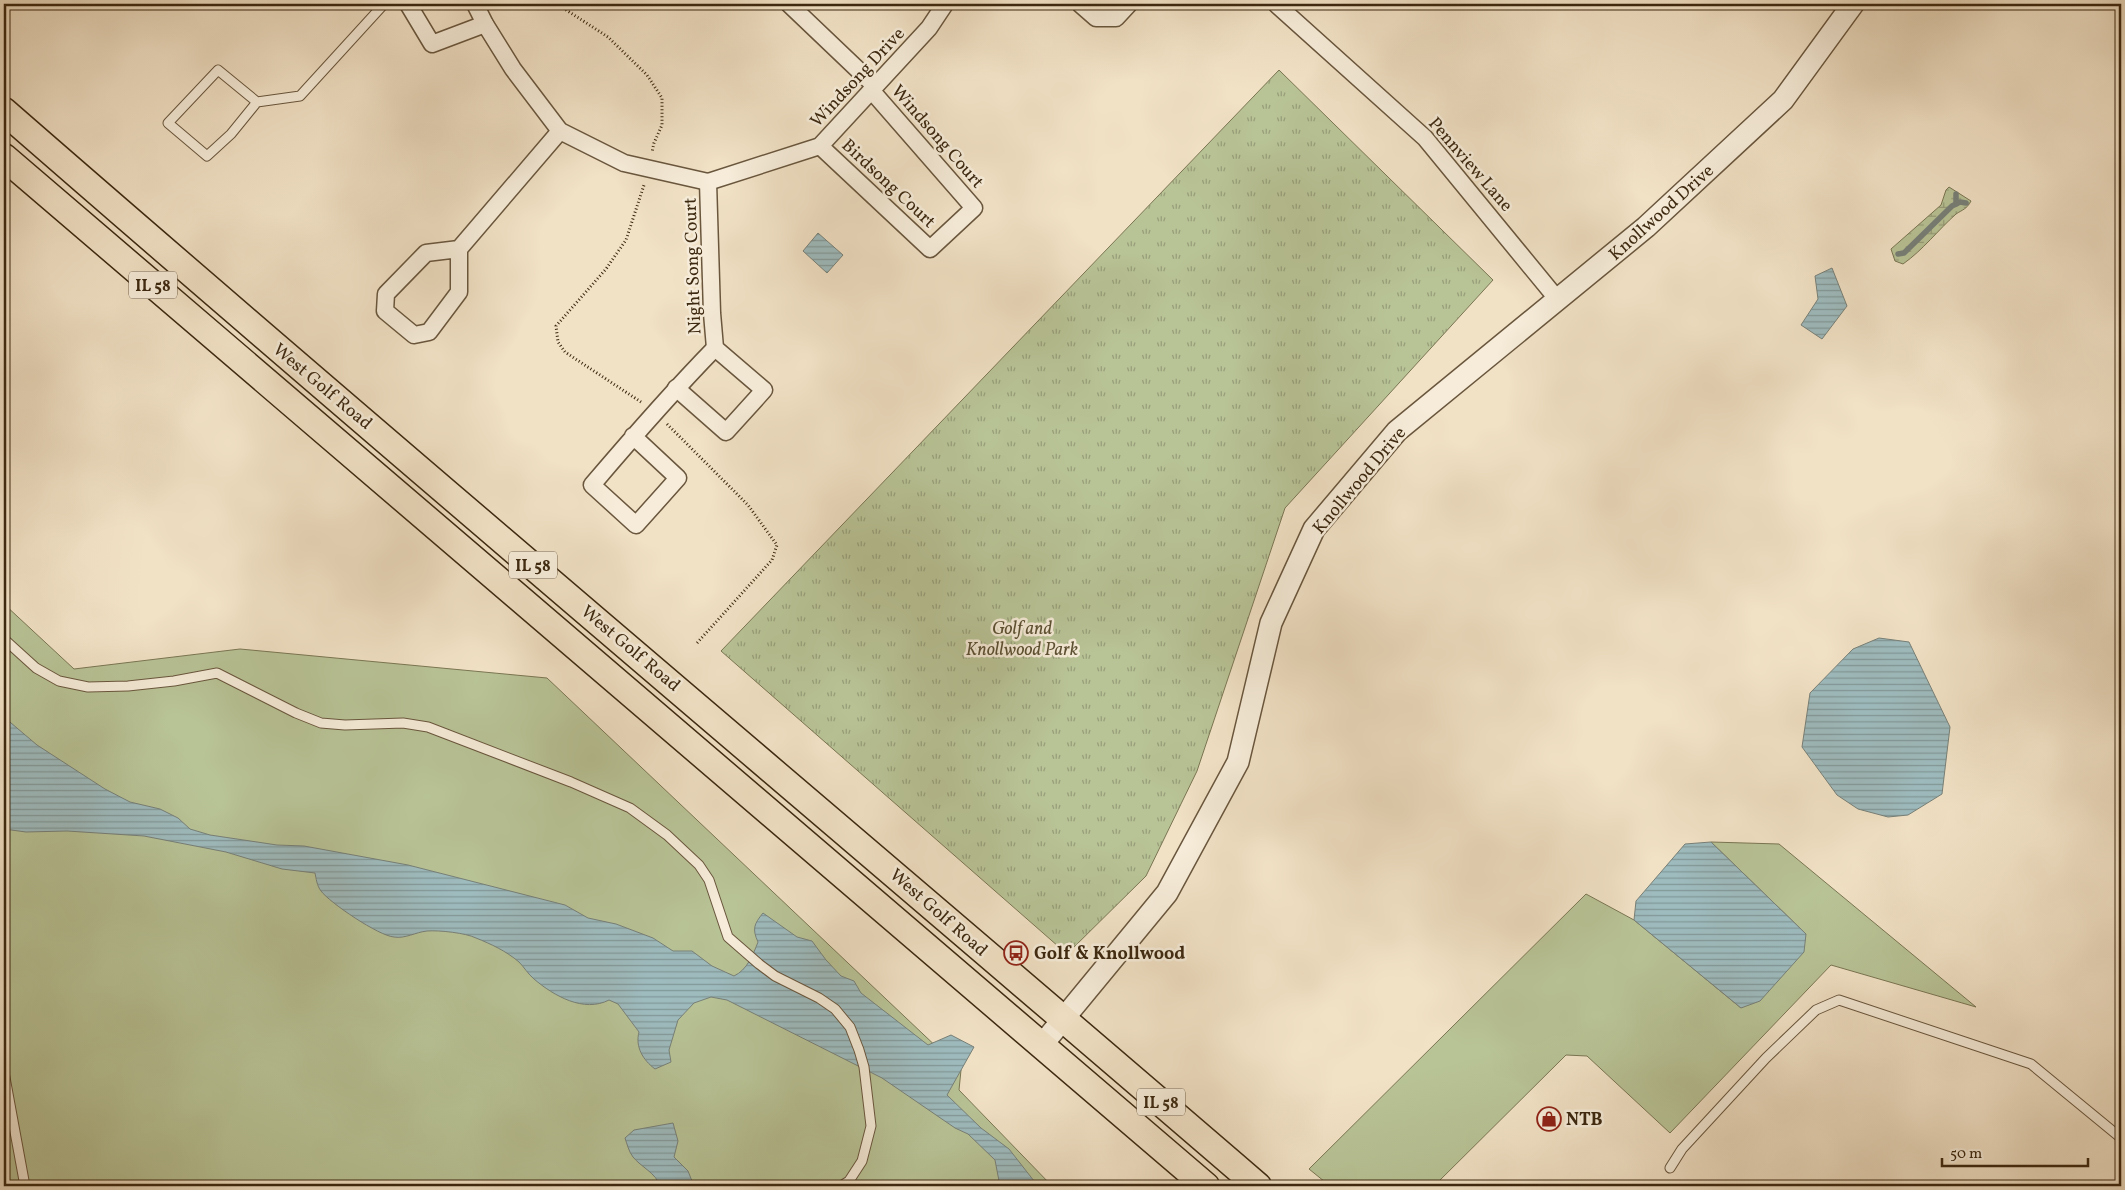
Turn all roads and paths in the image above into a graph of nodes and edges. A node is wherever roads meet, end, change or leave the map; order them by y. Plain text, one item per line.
1 (384, 4) edge
2 (408, 4) edge
3 (475, 4) edge
4 (557, 4) edge
5 (789, 4) edge
6 (945, 4) edge
7 (1080, 4) edge
8 (1129, 4) edge
9 (1276, 4) edge
10 (1853, 4) edge
11 (485, 24) junction
12 (873, 88) junction
13 (257, 102) junction
14 (4, 111) edge
15 (560, 131) junction
16 (820, 146) junction
17 (4, 157) edge
18 (649, 169) junction
19 (708, 182) junction
20 (974, 208) joint
21 (459, 250) junction
22 (1558, 300) junction
23 (715, 348) junction
24 (676, 388) junction
25 (654, 412) junction
26 (633, 436) junction
27 (4, 639) edge
28 (698, 643) dead end
29 (1063, 1019) junction
30 (1041, 1046) junction
31 (4, 1072) edge
32 (2121, 1138) edge
33 (1670, 1168) dead end
34 (25, 1186) edge
35 (841, 1186) edge
36 (1206, 1186) edge
37 (1258, 1186) edge

1 - 13 lane
2 - 11 street
3 - 11 street
4 - 18 path
5 - 12 street, Windsong Court
6 - 12 street, Windsong Drive
7 - 8 street
9 - 22 street, Pennview Lane
10 - 22 street, Knollwood Drive
11 - 15 street
12 - 16 street, Windsong Drive
12 - 20 street, Windsong Court
13 - 13 lane
14 - 29 main road, West Golf Road / IL 58
15 - 18 street
15 - 21 street
16 - 19 street, Windsong Drive
16 - 20 street, Birdsong Court
17 - 30 main road, West Golf Road / IL 58
18 - 19 street
18 - 25 path
19 - 23 street, Night Song Court
21 - 21 street
22 - 29 street, Knollwood Drive
23 - 24 street, Night Song Court
23 - 24 street, Night Song Court
24 - 25 street, Night Song Court
25 - 26 street, Night Song Court
25 - 28 path
26 - 26 street, Night Song Court
27 - 35 lane
29 - 30 street, Knollwood Drive
29 - 37 main road, West Golf Road / IL 58
30 - 36 main road, West Golf Road / IL 58
31 - 34 lane
32 - 33 lane

